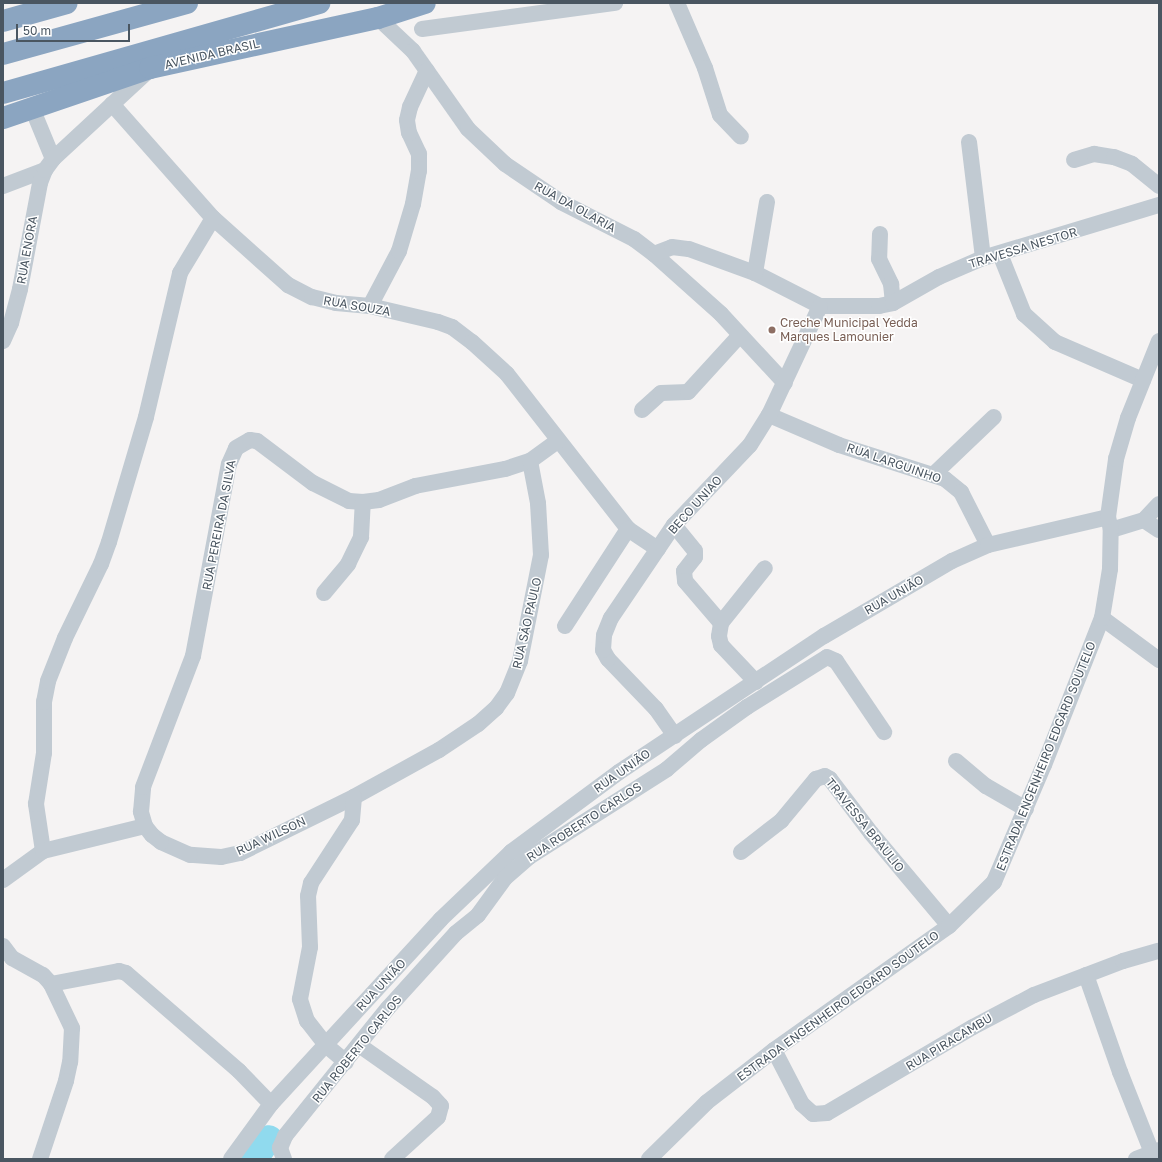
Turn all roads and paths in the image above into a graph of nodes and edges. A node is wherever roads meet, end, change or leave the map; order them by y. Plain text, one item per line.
1 (67, 3) edge
2 (187, 3) edge
3 (319, 3) edge
4 (426, 3) edge
5 (615, 3) edge
6 (677, 3) edge
7 (378, 18) junction
8 (3, 21) edge
9 (422, 29) junction
10 (413, 51) junction
11 (3, 54) edge
12 (150, 68) junction
13 (427, 71) junction
14 (3, 93) edge
15 (112, 104) junction
16 (32, 108) junction
17 (3, 118) edge
18 (741, 137) dead end
19 (969, 142) dead end
20 (1074, 160) dead end
21 (49, 164) junction
22 (3, 186) edge
23 (1159, 186) edge
24 (768, 202) dead end
25 (1159, 205) edge
26 (213, 218) junction
27 (880, 234) dead end
28 (654, 254) junction
29 (1000, 254) junction
30 (983, 258) junction
31 (755, 273) junction
32 (893, 303) junction
33 (370, 306) junction
34 (820, 306) junction
35 (740, 335) junction
36 (3, 341) edge
37 (1159, 341) edge
38 (1150, 375) edge
39 (785, 383) junction
40 (642, 410) dead end
41 (769, 415) junction
42 (994, 417) dead end
43 (558, 441) junction
44 (530, 461) junction
45 (933, 475) junction
46 (363, 502) junction
47 (1159, 504) edge
48 (1144, 520) junction
49 (1109, 523) junction
50 (674, 525) junction
51 (628, 530) junction
52 (1159, 530) edge
53 (988, 545) junction
54 (658, 549) junction
55 (765, 568) dead end
56 (324, 593) dead end
57 (1102, 618) junction
58 (721, 623) junction
59 (565, 626) dead end
60 (1159, 660) edge
61 (756, 682) junction
62 (740, 693) junction
63 (747, 707) junction
64 (884, 732) dead end
65 (674, 736) junction
66 (956, 761) dead end
67 (618, 772) junction
68 (631, 792) junction
69 (354, 797) junction
70 (583, 799) junction
71 (1026, 809) junction
72 (596, 815) junction
73 (145, 826) junction
74 (43, 851) junction
75 (741, 852) dead end
76 (3, 880) edge
77 (949, 926) junction
78 (3, 946) edge
79 (1159, 951) edge
80 (1086, 975) junction
81 (51, 984) junction
82 (326, 1045) junction
83 (359, 1045) junction
84 (774, 1050) junction
85 (346, 1062) junction
86 (271, 1104) junction
87 (1156, 1151) edge
88 (396, 1158) edge
89 (40, 1159) edge
90 (231, 1159) edge
91 (284, 1159) edge
92 (649, 1159) edge
93 (1136, 1159) edge

1 - 8 highway
2 - 11 highway
3 - 14 highway, AVENIDA BRASIL
4 - 7 highway, AVENIDA BRASIL
4 - 9 street
5 - 9 street
6 - 18 street
7 - 10 street, RUA DA OLARIA
7 - 12 highway, AVENIDA BRASIL
9 - 10 street
10 - 13 street, RUA DA OLARIA
12 - 15 street, RUA ENORA
12 - 16 highway, AVENIDA BRASIL
13 - 28 street, RUA DA OLARIA
13 - 33 street
15 - 21 street, RUA ENORA
15 - 26 street, RUA SOUZA
16 - 17 highway, AVENIDA BRASIL
16 - 21 street
19 - 30 street
20 - 23 street
21 - 22 street
21 - 36 street, RUA ENORA
24 - 31 street
25 - 29 street, TRAVESSA NESTOR
26 - 33 street, RUA SOUZA
26 - 74 street
27 - 32 street
28 - 31 street
28 - 35 street, RUA DA OLARIA
29 - 30 street, TRAVESSA NESTOR
29 - 38 street
30 - 32 street, TRAVESSA NESTOR
31 - 34 street
32 - 34 street, TRAVESSA NESTOR
33 - 43 street, RUA SOUZA
34 - 39 street, BECO UNIAO
35 - 39 street, RUA DA OLARIA
35 - 40 street
37 - 38 street, ESTRADA ENGENHEIRO EDGARD SOUTELO
38 - 49 street, ESTRADA ENGENHEIRO EDGARD SOUTELO
39 - 41 street, BECO UNIAO
41 - 45 street, RUA LARGUINHO
41 - 50 street, BECO UNIAO
42 - 45 street
43 - 44 street, RUA PEREIRA DA SILVA
43 - 51 street, RUA SOUZA
44 - 46 street, RUA PEREIRA DA SILVA
44 - 69 street, RUA SĀO PAULO
45 - 53 street, RUA LARGUINHO
46 - 56 street
46 - 73 street, RUA PEREIRA DA SILVA
47 - 48 street
48 - 49 street, RUA UNIÃO
48 - 52 street
49 - 53 street, RUA UNIÃO
49 - 57 street, ESTRADA ENGENHEIRO EDGARD SOUTELO
50 - 54 street, BECO UNIAO
50 - 58 street
51 - 54 street, RUA SOUZA
51 - 59 street
53 - 61 street, RUA UNIÃO
54 - 65 street, BECO UNIAO
55 - 58 street
57 - 60 street
57 - 71 street, ESTRADA ENGENHEIRO EDGARD SOUTELO
58 - 61 street
61 - 62 street, RUA UNIÃO
62 - 63 street
62 - 65 street, RUA UNIÃO
63 - 64 street, RUA ROBERTO CARLOS
63 - 68 street, RUA ROBERTO CARLOS
65 - 67 street, RUA UNIÃO
66 - 71 street
67 - 68 street
67 - 70 street, RUA UNIÃO
68 - 72 street, RUA ROBERTO CARLOS
69 - 73 street, RUA WILSON
69 - 82 street
70 - 72 street
70 - 82 street, RUA UNIÃO
71 - 77 street, ESTRADA ENGENHEIRO EDGARD SOUTELO
72 - 83 street, RUA ROBERTO CARLOS
73 - 74 street
74 - 76 street
75 - 77 street, TRAVESSA BRAULIO
77 - 84 street, ESTRADA ENGENHEIRO EDGARD SOUTELO
78 - 81 street
79 - 80 street, RUA PIRACAMBU
80 - 84 street, RUA PIRACAMBU
80 - 87 street
81 - 86 street
81 - 89 street
82 - 85 street
82 - 86 street, RUA UNIÃO
83 - 85 street, RUA ROBERTO CARLOS
83 - 88 street
84 - 92 street, ESTRADA ENGENHEIRO EDGARD SOUTELO
85 - 91 street, RUA ROBERTO CARLOS
86 - 90 street, RUA UNIÃO
87 - 93 street

